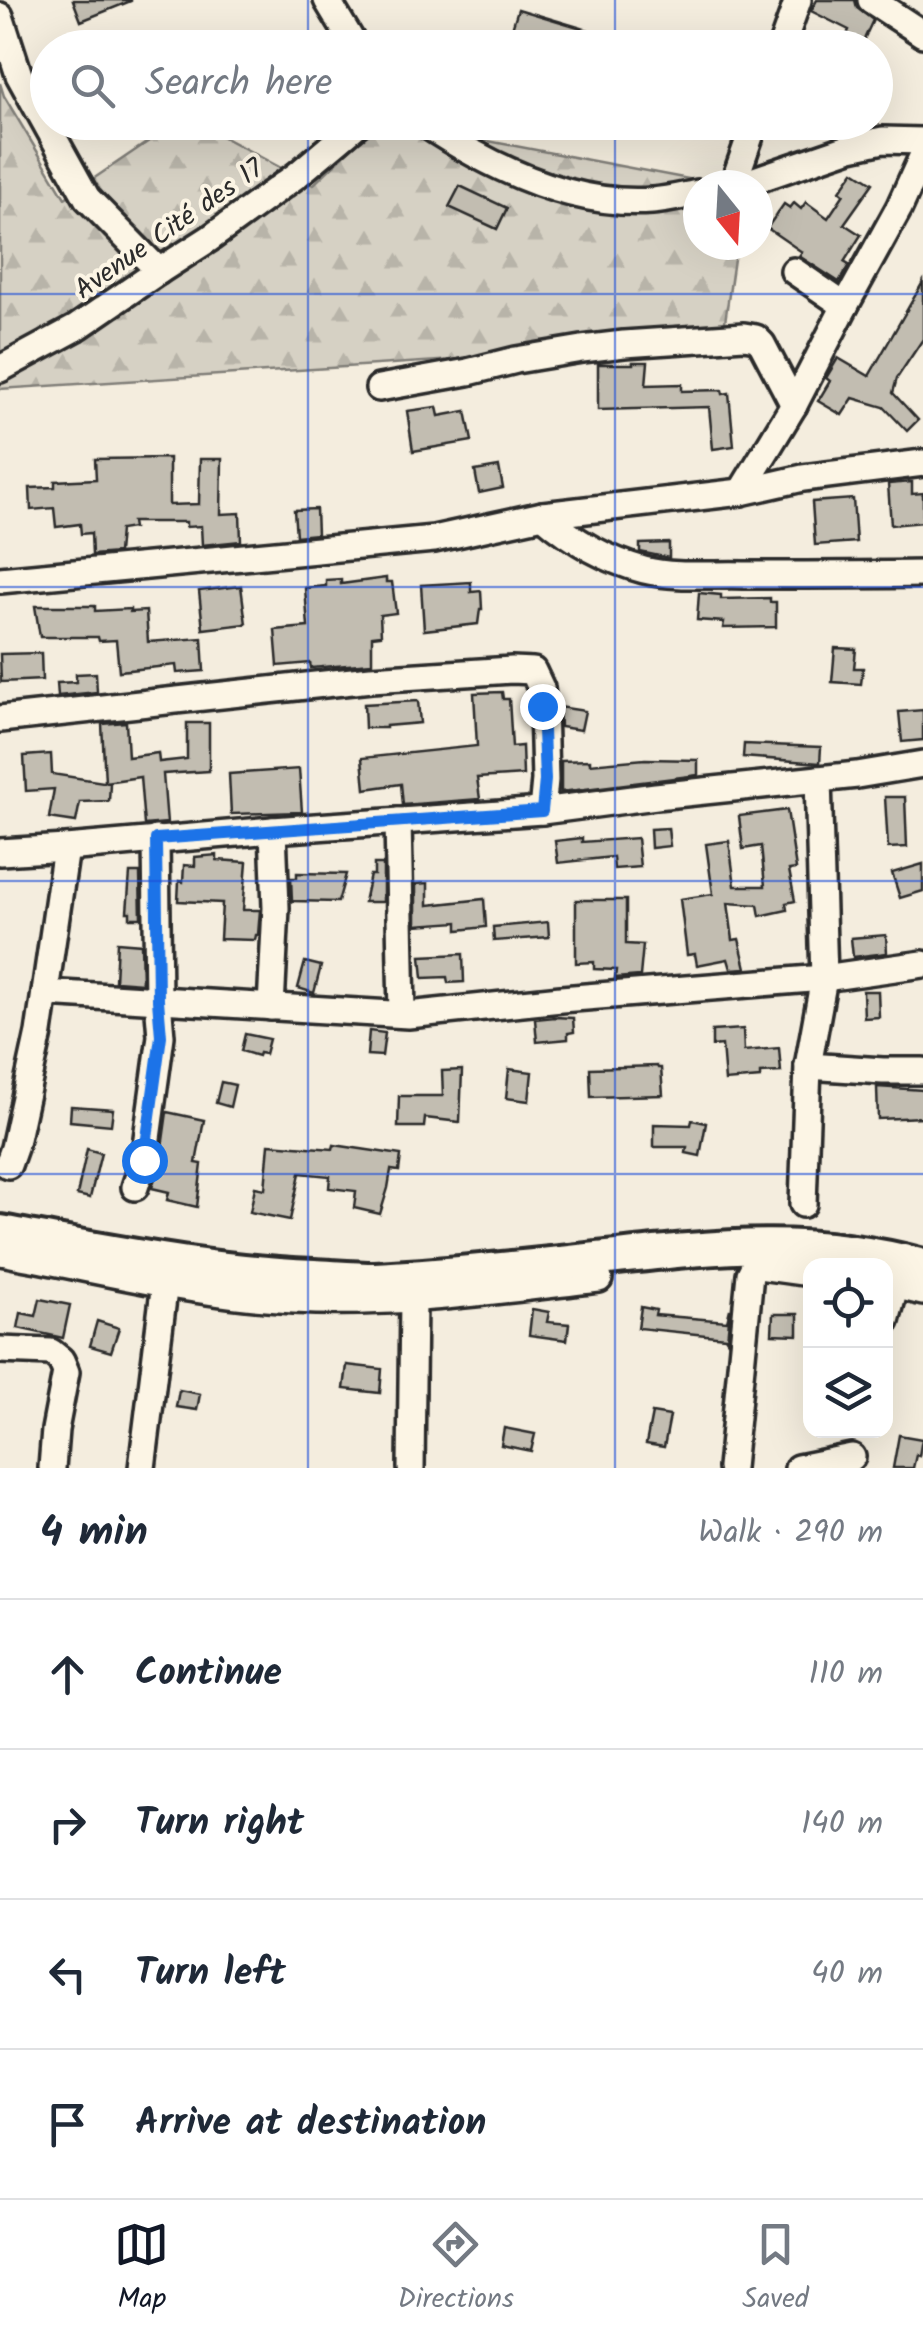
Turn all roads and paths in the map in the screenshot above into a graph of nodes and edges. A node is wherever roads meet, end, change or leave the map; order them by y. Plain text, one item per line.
1 (327, 0) edge
2 (798, 0) edge
3 (871, 0) edge
4 (0, 16) edge
5 (345, 30) edge
6 (788, 30) edge
7 (923, 34) edge
8 (30, 93) edge
9 (55, 140) edge
10 (339, 140) edge
11 (448, 140) edge
12 (750, 140) edge
13 (923, 142) edge
14 (923, 155) edge
15 (741, 170) edge
16 (773, 173) edge
17 (683, 196) edge
18 (159, 270) junction
19 (794, 271) dead end
20 (845, 306) junction
21 (0, 368) edge
22 (379, 388) dead end
23 (794, 405) junction
24 (920, 457) edge
25 (741, 492) junction
26 (543, 515) junction
27 (923, 574) edge
28 (0, 580) edge
29 (0, 720) edge
30 (923, 764) edge
31 (818, 779) junction
32 (542, 811) junction
33 (398, 821) junction
34 (272, 830) junction
35 (156, 839) junction
36 (66, 848) junction
37 (0, 852) edge
38 (923, 964) edge
39 (824, 978) junction
40 (45, 993) junction
41 (158, 1000) junction
42 (271, 1007) junction
43 (402, 1014) junction
44 (808, 1066) junction
45 (923, 1070) edge
46 (8, 1165) dead end
47 (135, 1187) dead end
48 (804, 1204) dead end
49 (0, 1232) edge
50 (0, 1252) edge
51 (803, 1272) edge
52 (901, 1278) edge
53 (599, 1280) dead end
54 (165, 1282) junction
55 (923, 1292) edge
56 (413, 1299) junction
57 (0, 1350) edge
58 (851, 1462) edge
59 (52, 1468) edge
60 (142, 1468) edge
61 (411, 1468) edge
62 (731, 1468) edge
63 (798, 1468) edge

1 - 5 street
2 - 6 street
3 - 7 street
4 - 8 street
9 - 18 street
10 - 18 street, Avenue Cité des 17
11 - 17 street
12 - 15 street
13 - 16 street
14 - 20 street
18 - 21 street, Avenue Cité des 17
19 - 20 street
20 - 23 street
22 - 23 street
23 - 25 street
24 - 25 street
25 - 26 street
26 - 27 street
26 - 28 street
29 - 32 street
30 - 31 street
31 - 32 street
31 - 39 street
32 - 33 street
33 - 34 street
33 - 43 street
34 - 35 street
34 - 42 street
35 - 36 street
35 - 41 street
36 - 37 street
36 - 40 street
38 - 39 street
39 - 43 street
39 - 44 street
40 - 41 street
40 - 46 street
41 - 42 street
41 - 47 street
42 - 43 street
44 - 45 street
44 - 48 street
49 - 52 main road
50 - 54 street
51 - 62 street
52 - 55 street
53 - 56 street
54 - 56 street
54 - 60 street
56 - 61 street
57 - 59 street
58 - 63 street

